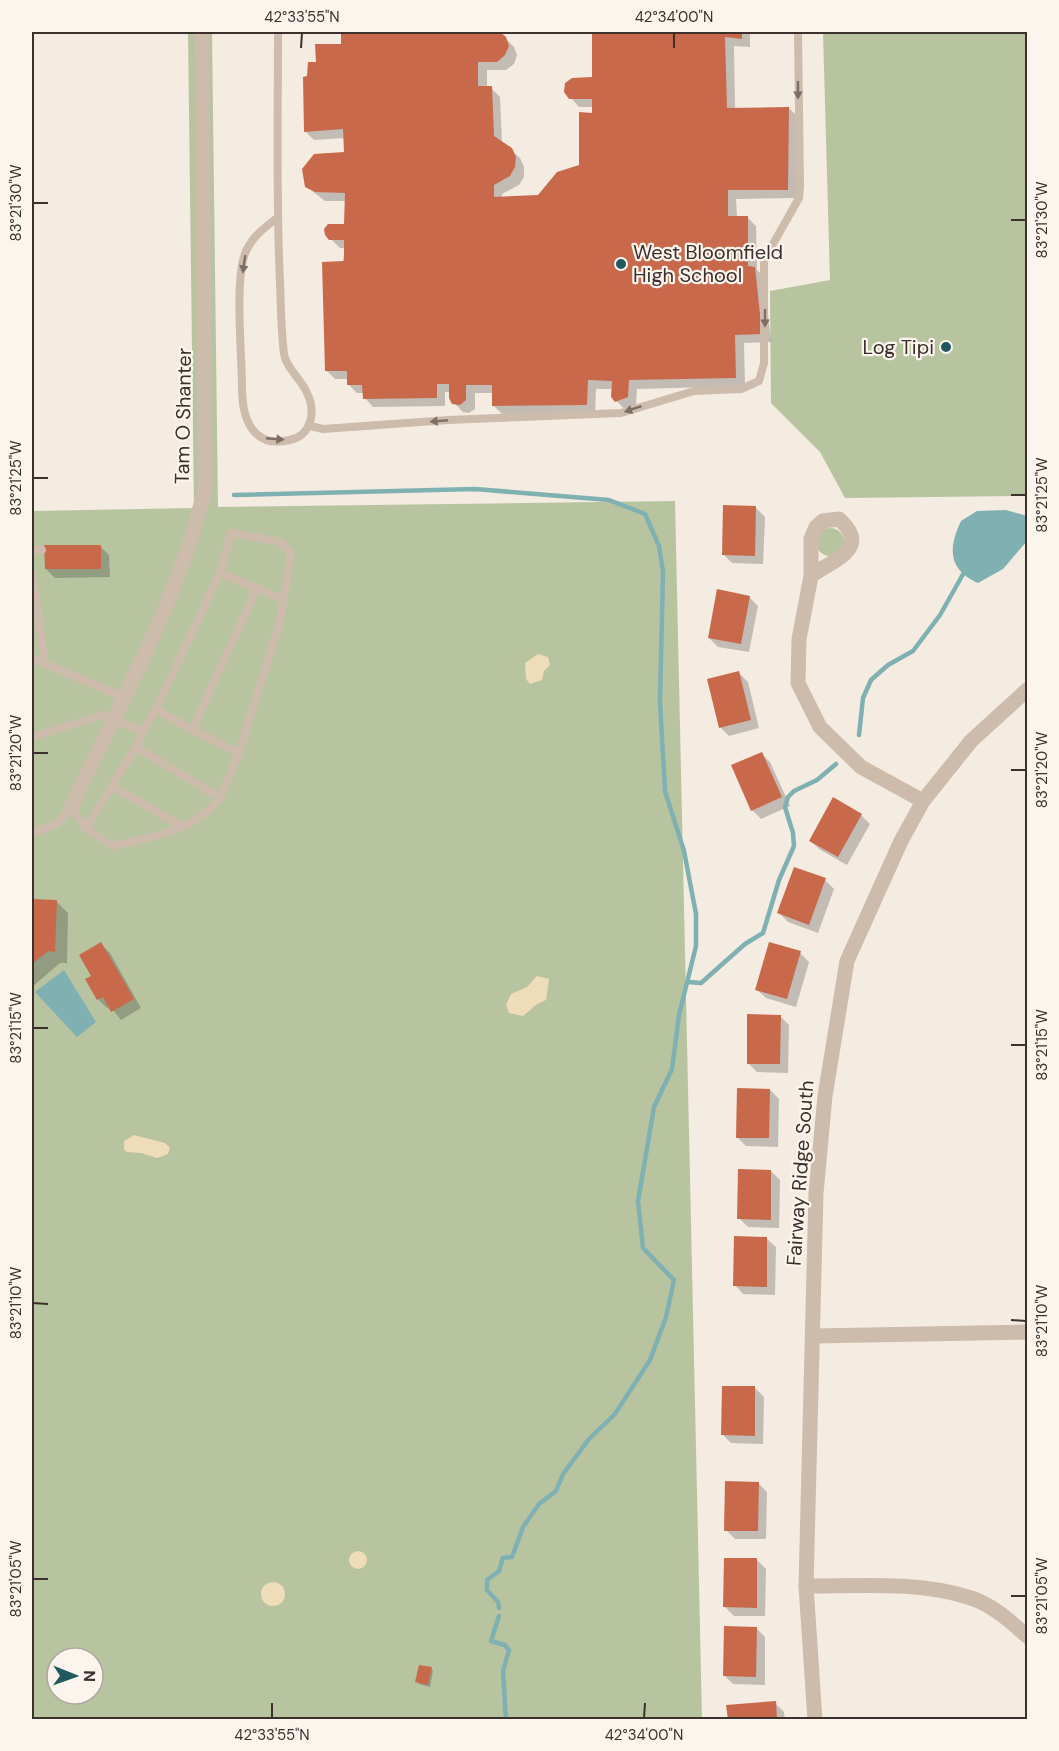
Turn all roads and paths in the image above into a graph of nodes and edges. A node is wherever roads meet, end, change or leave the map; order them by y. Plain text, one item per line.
1 (202, 32) edge
2 (278, 32) edge
3 (798, 32) edge
4 (277, 218) junction
5 (310, 426) junction
6 (32, 550) edge
7 (42, 550) dead end
8 (32, 573) edge
9 (220, 573) junction
10 (811, 576) dead end
11 (256, 588) junction
12 (284, 600) junction
13 (32, 658) edge
14 (45, 664) junction
15 (1028, 689) edge
16 (123, 697) junction
17 (156, 709) junction
18 (112, 719) junction
19 (192, 730) junction
20 (142, 731) junction
21 (32, 737) edge
22 (136, 747) junction
23 (239, 753) junction
24 (112, 786) junction
25 (220, 798) junction
26 (923, 801) junction
27 (71, 808) junction
28 (181, 826) junction
29 (86, 828) junction
30 (32, 833) edge
31 (1028, 1332) edge
32 (813, 1335) junction
33 (806, 1586) junction
34 (1028, 1637) edge
35 (815, 1719) edge

1 - 16 street, Tam O Shanter
2 - 4 lane
3 -> 5 lane
4 - 5 lane
4 -> 5 lane
6 - 7 lane
8 - 14 lane
9 - 11 lane
9 - 12 lane
9 - 17 lane
10 - 26 street
11 - 12 lane
11 - 19 lane
12 - 23 lane
13 - 14 lane
14 - 16 lane
15 - 26 street, Fairway Ridge South
16 - 18 street, Tam O Shanter
17 - 19 lane
17 - 20 lane
18 - 20 lane
18 - 21 lane
18 - 27 street, Tam O Shanter
19 - 23 lane
20 - 22 lane
22 - 24 lane
22 - 25 lane
23 - 25 lane
24 - 28 lane
24 - 29 lane
25 - 28 lane
26 - 32 street, Fairway Ridge South
27 - 29 lane
27 - 30 lane
28 - 29 lane
31 - 32 street
32 - 33 street, Fairway Ridge South
33 - 34 street
33 - 35 street, Fairway Ridge South

